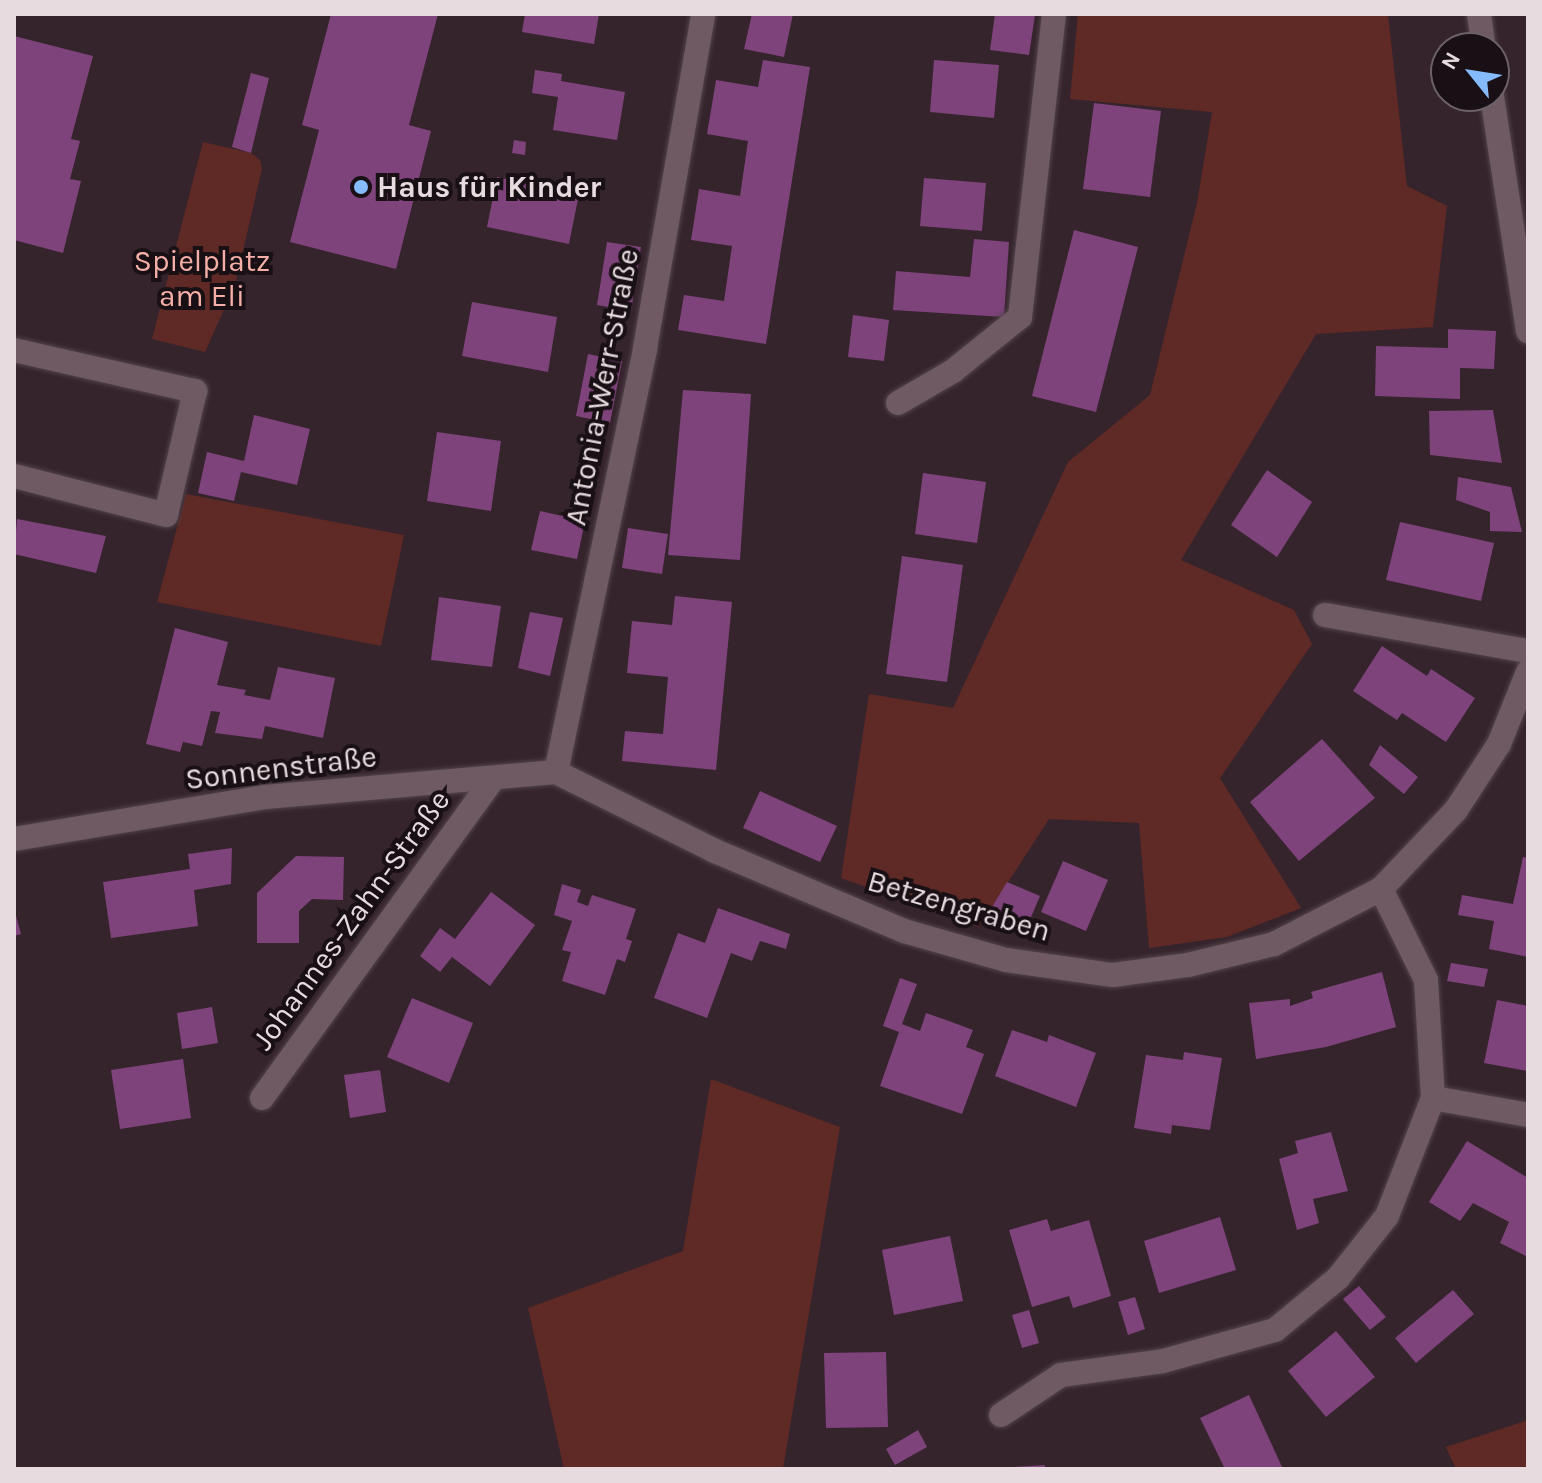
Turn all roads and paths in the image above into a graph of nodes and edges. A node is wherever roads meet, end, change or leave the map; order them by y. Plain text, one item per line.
1 (703, 14) edge
2 (1054, 14) edge
3 (1494, 112) edge
4 (1528, 331) edge
5 (14, 350) edge
6 (898, 403) dead end
7 (14, 476) edge
8 (1325, 615) dead end
9 (1528, 651) edge
10 (1528, 672) edge
11 (556, 772) junction
12 (493, 779) junction
13 (14, 839) edge
14 (1381, 889) junction
15 (262, 1098) dead end
16 (1433, 1098) junction
17 (1528, 1115) edge
18 (1001, 1415) dead end

1 - 11 street, Antonia-Werr-Straße
2 - 6 street
3 - 4 street
5 - 7 street
8 - 9 street
10 - 14 street, Betzengraben
11 - 12 street, Sonnenstraße
11 - 14 street, Betzengraben
12 - 13 street, Sonnenstraße
12 - 15 street, Johannes-Zahn-Straße
14 - 16 street
16 - 17 street
16 - 18 street

